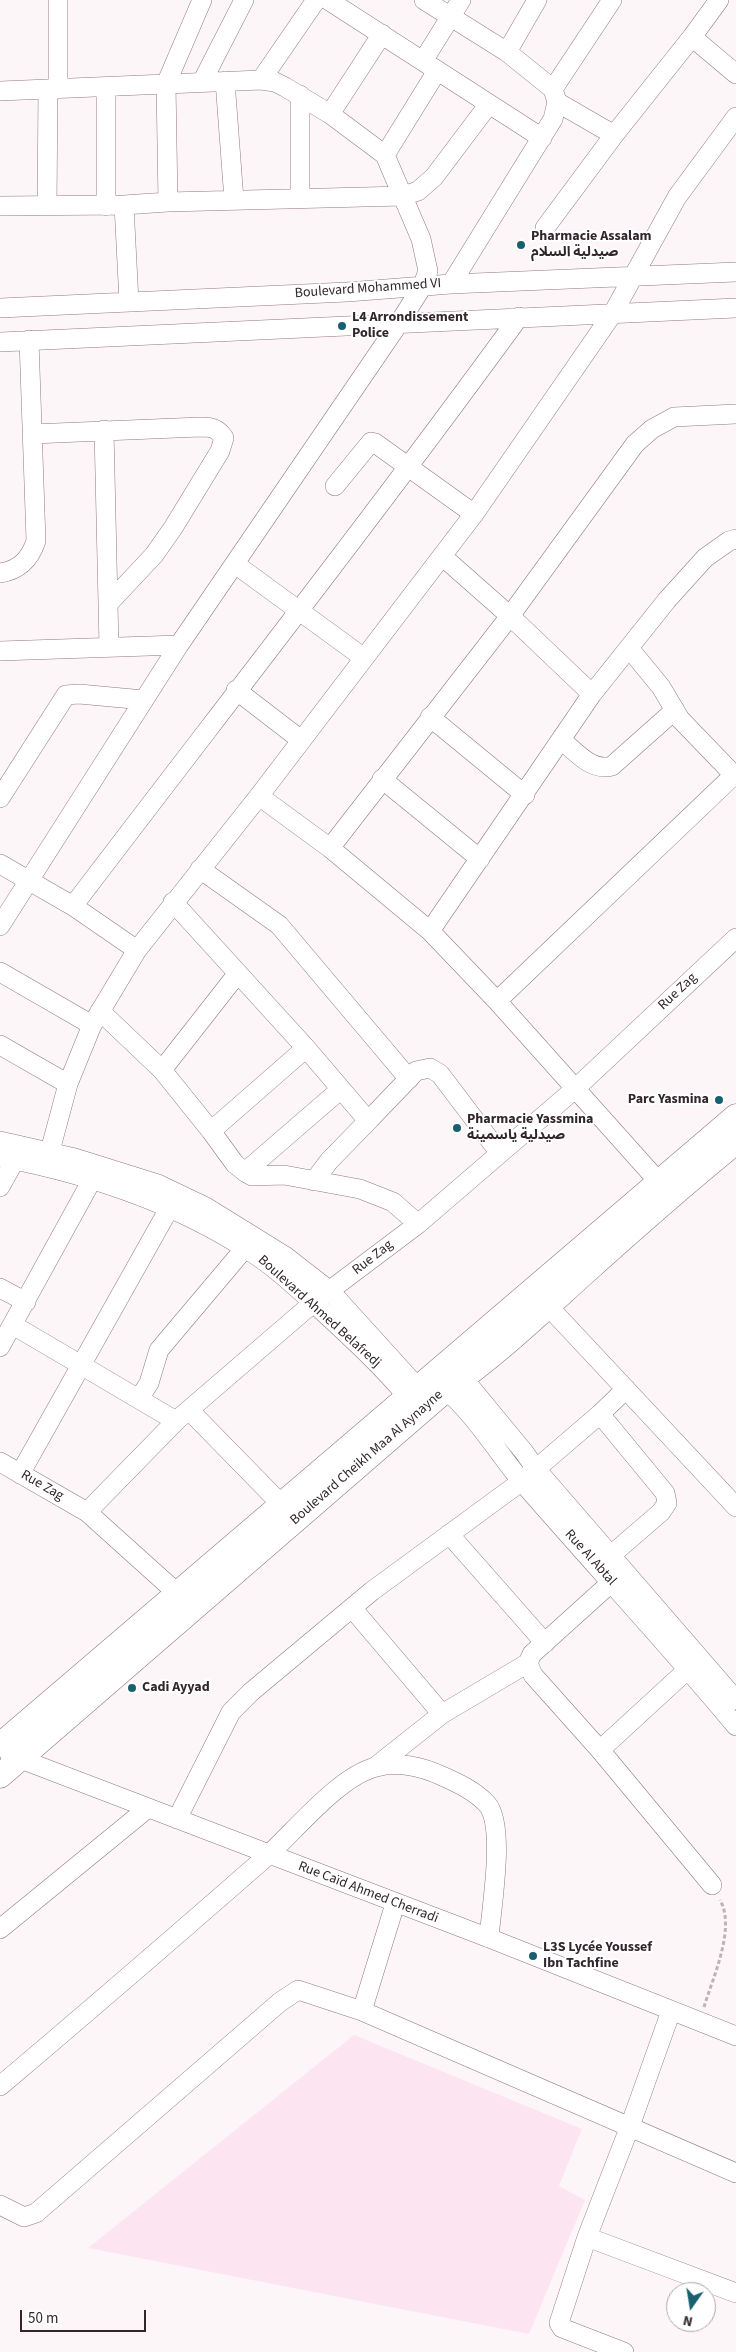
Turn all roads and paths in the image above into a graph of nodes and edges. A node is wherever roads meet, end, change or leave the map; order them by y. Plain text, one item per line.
1 (58, 0) edge
2 (202, 0) edge
3 (244, 0) edge
4 (316, 0) edge
5 (328, 0) edge
6 (424, 0) edge
7 (461, 0) edge
8 (537, 0) edge
9 (612, 0) edge
10 (719, 0) edge
11 (450, 17) junction
12 (382, 34) junction
13 (692, 37) junction
14 (507, 52) junction
15 (430, 66) junction
16 (736, 74) edge
17 (261, 80) junction
18 (225, 81) junction
19 (202, 82) junction
20 (166, 84) junction
21 (106, 87) junction
22 (53, 89) junction
23 (0, 91) edge
24 (555, 95) junction
25 (300, 96) junction
26 (489, 104) junction
27 (330, 114) junction
28 (736, 117) edge
29 (730, 132) edge
30 (614, 135) junction
31 (542, 138) junction
32 (386, 155) junction
33 (403, 196) junction
34 (300, 198) junction
35 (234, 200) junction
36 (168, 202) junction
37 (115, 205) junction
38 (0, 206) edge
39 (47, 206) junction
40 (545, 228) dead end
41 (736, 272) edge
42 (633, 276) junction
43 (451, 284) junction
44 (422, 287) junction
45 (129, 302) junction
46 (0, 308) edge
47 (736, 308) edge
48 (613, 313) junction
49 (519, 317) junction
50 (399, 323) junction
51 (29, 340) junction
52 (0, 342) edge
53 (736, 414) edge
54 (104, 430) junction
55 (32, 434) junction
56 (409, 467) junction
57 (335, 486) dead end
58 (474, 514) junction
59 (736, 539) edge
60 (442, 556) junction
61 (235, 564) junction
62 (0, 573) edge
63 (108, 604) junction
64 (298, 609) junction
65 (510, 616) junction
66 (179, 645) junction
67 (109, 647) junction
68 (629, 648) junction
69 (0, 651) edge
70 (364, 658) junction
71 (236, 690) junction
72 (592, 694) junction
73 (144, 700) junction
74 (675, 710) junction
75 (430, 717) junction
76 (301, 740) junction
77 (562, 740) junction
78 (735, 774) edge
79 (382, 779) junction
80 (525, 795) junction
81 (259, 796) junction
82 (0, 798) edge
83 (330, 848) junction
84 (480, 859) junction
85 (0, 864) edge
86 (200, 869) junction
87 (28, 879) junction
88 (173, 902) junction
89 (73, 906) junction
90 (0, 926) edge
91 (430, 931) junction
92 (733, 946) edge
93 (137, 950) junction
94 (0, 972) edge
95 (238, 972) junction
96 (497, 1001) junction
97 (96, 1018) junction
98 (0, 1045) edge
99 (306, 1048) junction
100 (162, 1070) junction
101 (409, 1079) junction
102 (68, 1084) junction
103 (576, 1088) junction
104 (342, 1089) junction
105 (364, 1114) junction
106 (736, 1116) edge
107 (211, 1130) junction
108 (0, 1141) edge
109 (736, 1142) edge
110 (499, 1152) junction
111 (8, 1158) edge
112 (48, 1158) junction
113 (244, 1172) junction
114 (92, 1178) junction
115 (314, 1181) junction
116 (658, 1181) junction
117 (0, 1186) edge
118 (174, 1200) junction
119 (418, 1224) junction
120 (245, 1248) junction
121 (0, 1288) edge
122 (330, 1291) junction
123 (26, 1302) junction
124 (314, 1303) junction
125 (548, 1306) junction
126 (13, 1325) junction
127 (0, 1347) edge
128 (82, 1366) junction
129 (455, 1384) junction
130 (409, 1385) junction
131 (626, 1389) junction
132 (139, 1399) junction
133 (600, 1414) junction
134 (182, 1415) junction
135 (0, 1462) edge
136 (20, 1474) junction
137 (529, 1475) junction
138 (281, 1504) junction
139 (736, 1507) edge
140 (87, 1512) junction
141 (449, 1534) junction
142 (610, 1556) junction
143 (618, 1577) junction
144 (177, 1593) junction
145 (352, 1608) junction
146 (545, 1643) junction
147 (694, 1662) junction
148 (528, 1663) junction
149 (736, 1700) edge
150 (442, 1714) junction
151 (736, 1726) edge
152 (0, 1745) edge
153 (600, 1750) junction
154 (10, 1755) edge
155 (376, 1767) junction
156 (0, 1776) edge
157 (148, 1808) junction
158 (177, 1819) junction
159 (268, 1855) junction
160 (712, 1885) joint
161 (395, 1904) junction
162 (0, 1929) edge
163 (489, 1938) junction
164 (362, 2011) junction
165 (671, 2011) junction
166 (700, 2022) junction
167 (736, 2036) edge
168 (0, 2086) edge
169 (630, 2126) junction
170 (736, 2173) edge
171 (0, 2205) edge
172 (587, 2236) junction
173 (736, 2293) edge
174 (624, 2352) edge

1 - 22 street
2 - 20 street
3 - 19 street
4 - 17 street
5 - 12 street
6 - 11 street
7 - 11 street
8 - 14 street
9 - 24 street
10 - 13 street
11 - 14 street
11 - 15 street
12 - 15 street
12 - 27 street
13 - 16 street
13 - 30 street
14 - 24 street
15 - 26 street
15 - 32 street
17 - 18 street
17 - 25 street
18 - 19 street
18 - 35 street
19 - 20 street
20 - 21 street
20 - 36 street
21 - 22 street
21 - 37 street
22 - 23 street
22 - 39 street
24 - 30 street
24 - 31 street
25 - 27 street
25 - 34 street
26 - 31 street
26 - 33 street
27 - 32 street
28 - 29 street
29 - 42 street
30 - 40 street
31 - 43 street
32 - 33 street
33 - 34 street
33 - 44 street
34 - 35 street
35 - 36 street
36 - 37 street
37 - 39 street
37 - 45 street
38 - 39 street
41 - 42 street, Boulevard Mohammed VI
42 - 43 street, Boulevard Mohammed VI
42 - 48 street
43 - 44 street, Boulevard Mohammed VI
44 - 45 street, Boulevard Mohammed VI
44 - 50 street
45 - 46 street, Boulevard Mohammed VI
47 - 48 street
48 - 49 street
48 - 58 street
49 - 50 street
49 - 56 street
50 - 51 street
50 - 61 street
51 - 52 street
51 - 55 street
53 - 65 street
54 - 55 street
54 - 63 street
54 - 63 street
55 - 62 street
56 - 57 street
56 - 58 street
56 - 64 street
58 - 60 street
59 - 68 street
60 - 65 street
60 - 70 street
61 - 64 street
61 - 66 street
63 - 67 street
64 - 70 street
64 - 71 street
65 - 72 street
65 - 75 street
66 - 67 street
66 - 73 street
67 - 69 street
68 - 72 street
68 - 74 street
70 - 76 street
71 - 76 street
71 - 89 street
72 - 77 street
73 - 82 street
73 - 87 street
74 - 77 street
74 - 78 street
75 - 79 street
75 - 80 street
76 - 81 street
77 - 80 street
78 - 96 street
79 - 83 street
79 - 84 street
80 - 84 street
81 - 83 street
81 - 86 street
83 - 91 street
84 - 91 street
85 - 87 street
86 - 88 street
86 - 101 street
87 - 89 street
87 - 90 street
88 - 93 street
88 - 95 street
89 - 93 street
91 - 96 street
92 - 103 street, Rue Zag
93 - 97 street
94 - 97 street
95 - 99 street
95 - 100 street
96 - 103 street
97 - 100 street
97 - 102 street
98 - 102 street
99 - 104 street
99 - 107 street
100 - 107 street
101 - 105 street
101 - 110 street
102 - 112 street
103 - 110 street, Rue Zag
103 - 116 street
104 - 105 street
104 - 113 street
105 - 115 street
106 - 116 main road, Boulevard Cheikh Maa Al Aynayne
107 - 113 street
108 - 112 street, Boulevard Ahmed Belafredj
109 - 125 main road, Boulevard Cheikh Maa Al Aynayne
110 - 119 street, Rue Zag
111 - 112 street, Boulevard Ahmed Belafredj
111 - 117 street
112 - 114 street, Boulevard Ahmed Belafredj
112 - 118 street, Boulevard Ahmed Belafredj
113 - 115 street
114 - 118 street, Boulevard Ahmed Belafredj
114 - 123 street
115 - 119 street
116 - 130 main road, Boulevard Cheikh Maa Al Aynayne
118 - 120 street, Boulevard Ahmed Belafredj
118 - 122 street, Boulevard Ahmed Belafredj
118 - 128 street
119 - 122 street, Rue Zag
120 - 124 street, Boulevard Ahmed Belafredj
120 - 132 street
121 - 123 street
122 - 124 street, Rue Zag
122 - 130 street, Boulevard Ahmed Belafredj
123 - 126 street
124 - 130 street, Boulevard Ahmed Belafredj
124 - 134 street, Rue Zag
125 - 129 main road, Boulevard Cheikh Maa Al Aynayne
125 - 131 street
126 - 127 street
126 - 128 street
128 - 132 street
128 - 136 street
129 - 137 street, Rue Al Abtal
129 - 154 main road, Boulevard Cheikh Maa Al Aynayne
130 - 138 main road, Boulevard Cheikh Maa Al Aynayne
131 - 133 street
131 - 139 street
132 - 134 street
133 - 137 street
133 - 142 street
134 - 138 street
134 - 140 street, Rue Zag
135 - 136 street, Rue Zag
136 - 140 street, Rue Zag
137 - 141 street
137 - 142 street, Rue Al Abtal
137 - 143 street, Rue Al Abtal
138 - 144 main road, Boulevard Cheikh Maa Al Aynayne
140 - 144 street
141 - 145 street
141 - 146 street
142 - 143 street, Rue Al Abtal
143 - 146 street
143 - 147 street, Rue Al Abtal
144 - 152 main road, Boulevard Cheikh Maa Al Aynayne
145 - 150 street
145 - 158 street
146 - 148 street
147 - 149 street, Rue Al Abtal
147 - 151 street, Rue Al Abtal
147 - 153 street
148 - 150 street
148 - 153 street
150 - 155 street
153 - 160 street
154 - 156 main road, Boulevard Cheikh Maa Al Aynayne
154 - 157 street, Rue Caïd Ahmed Cherradi
155 - 159 street
155 - 163 street
157 - 158 street, Rue Caïd Ahmed Cherradi
157 - 162 street
158 - 159 street, Rue Caïd Ahmed Cherradi
159 - 161 street, Rue Caïd Ahmed Cherradi
159 - 168 street
160 - 166 path
161 - 163 street, Rue Caïd Ahmed Cherradi
161 - 164 street
163 - 165 street, Rue Caïd Ahmed Cherradi
164 - 169 street
164 - 171 street
165 - 166 street, Rue Caïd Ahmed Cherradi
165 - 169 street
166 - 167 street, Rue Caïd Ahmed Cherradi
169 - 170 street
169 - 172 street
172 - 173 street
172 - 174 street

